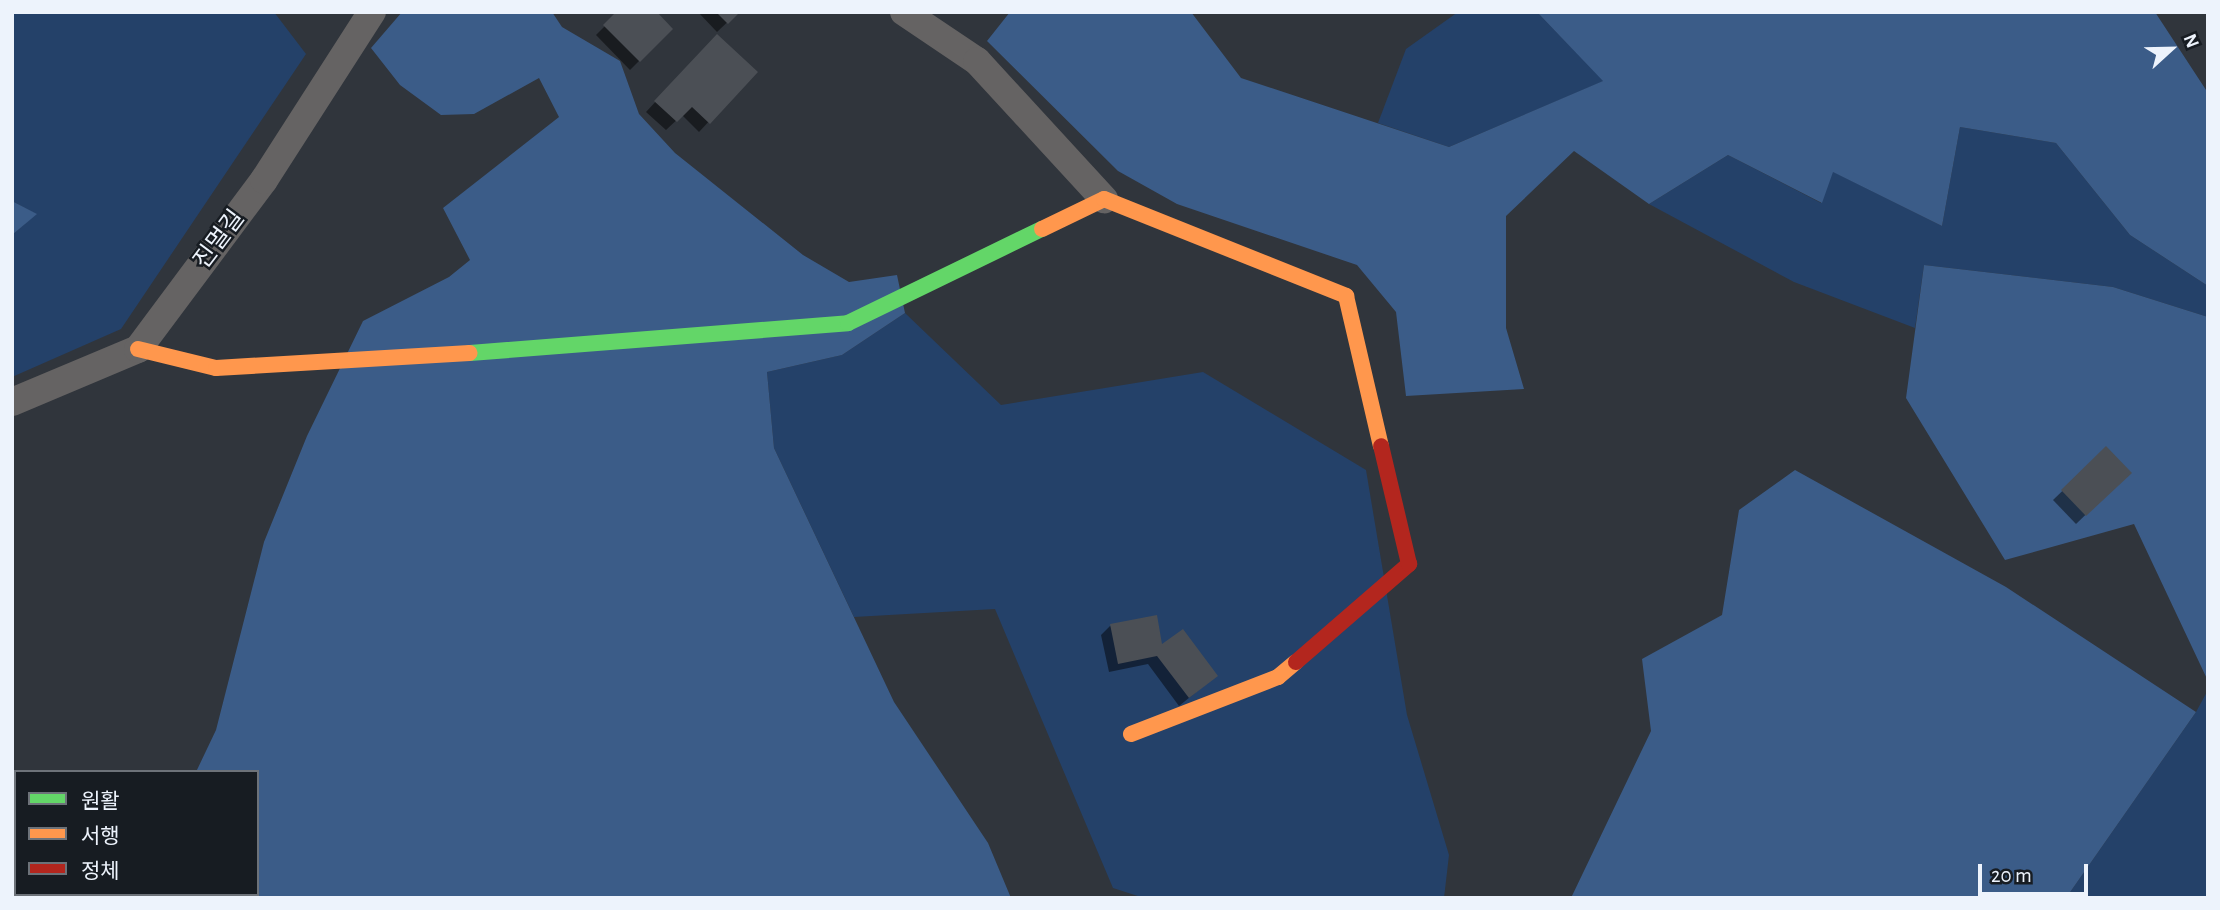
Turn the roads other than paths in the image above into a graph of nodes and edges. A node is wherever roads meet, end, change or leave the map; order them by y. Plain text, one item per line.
1 (372, 12) edge
2 (904, 12) edge
3 (1104, 199) junction
4 (138, 349) junction
5 (12, 402) edge
6 (1132, 734) dead end

1 - 4 street, 진멀길
2 - 3 street
3 - 4 street
3 - 6 street
4 - 5 street

